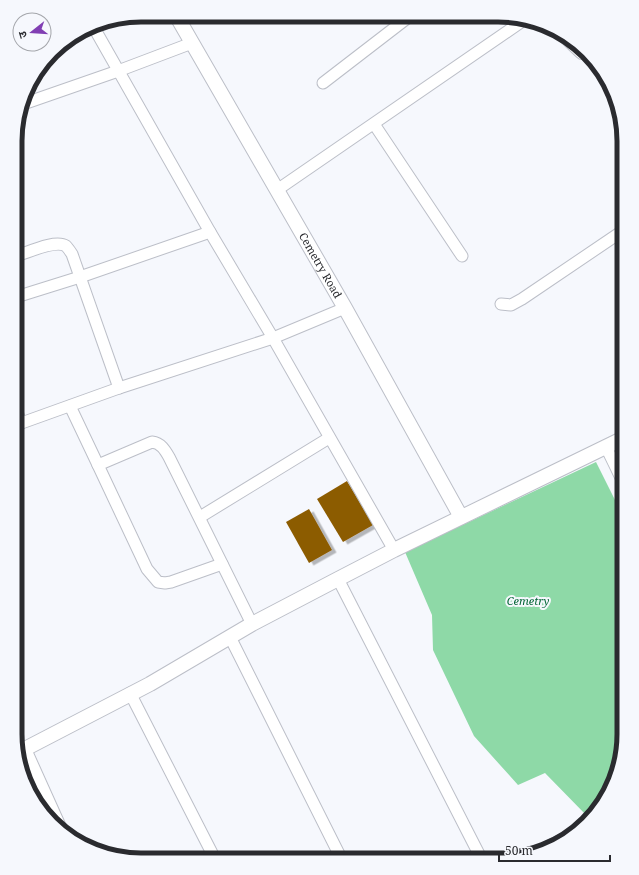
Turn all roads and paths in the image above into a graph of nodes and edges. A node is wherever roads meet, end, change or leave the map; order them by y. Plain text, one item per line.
1 (180, 22) edge
2 (402, 22) edge
3 (518, 24) edge
4 (96, 31) edge
5 (192, 42) junction
6 (118, 71) junction
7 (323, 83) dead end
8 (29, 102) edge
9 (374, 124) junction
10 (277, 190) junction
11 (210, 232) junction
12 (617, 235) edge
13 (22, 254) edge
14 (462, 256) dead end
15 (80, 277) junction
16 (22, 295) edge
17 (501, 304) dead end
18 (345, 308) junction
19 (273, 338) junction
20 (119, 388) junction
21 (70, 406) junction
22 (22, 423) edge
23 (329, 438) junction
24 (617, 442) edge
25 (606, 447) junction
26 (98, 465) junction
27 (617, 470) edge
28 (200, 517) junction
29 (461, 517) junction
30 (394, 550) junction
31 (222, 564) junction
32 (338, 579) junction
33 (252, 624) junction
34 (230, 637) junction
35 (130, 693) junction
36 (23, 749) edge
37 (24, 753) edge
38 (54, 814) edge
39 (212, 853) edge
40 (338, 853) edge
41 (478, 853) edge

1 - 5 street, Cemetry Road
2 - 7 street
3 - 9 street
4 - 6 street
5 - 6 street
5 - 10 street, Cemetry Road
6 - 8 street
6 - 11 street
9 - 10 street
9 - 14 street
10 - 18 street, Cemetry Road
11 - 15 street
11 - 19 street
12 - 17 street
13 - 15 street
15 - 16 street
15 - 20 street
18 - 19 street
18 - 29 street, Cemetry Road
19 - 20 street
19 - 23 street
20 - 21 street
21 - 22 street
21 - 26 street
23 - 28 street
23 - 30 street
24 - 25 street
25 - 27 street
25 - 29 street
26 - 28 street
26 - 31 street
28 - 31 street
29 - 30 street
30 - 32 street
31 - 33 street
32 - 33 street
32 - 41 street
33 - 34 street
34 - 35 street
34 - 40 street
35 - 36 street
35 - 39 street
37 - 38 street

